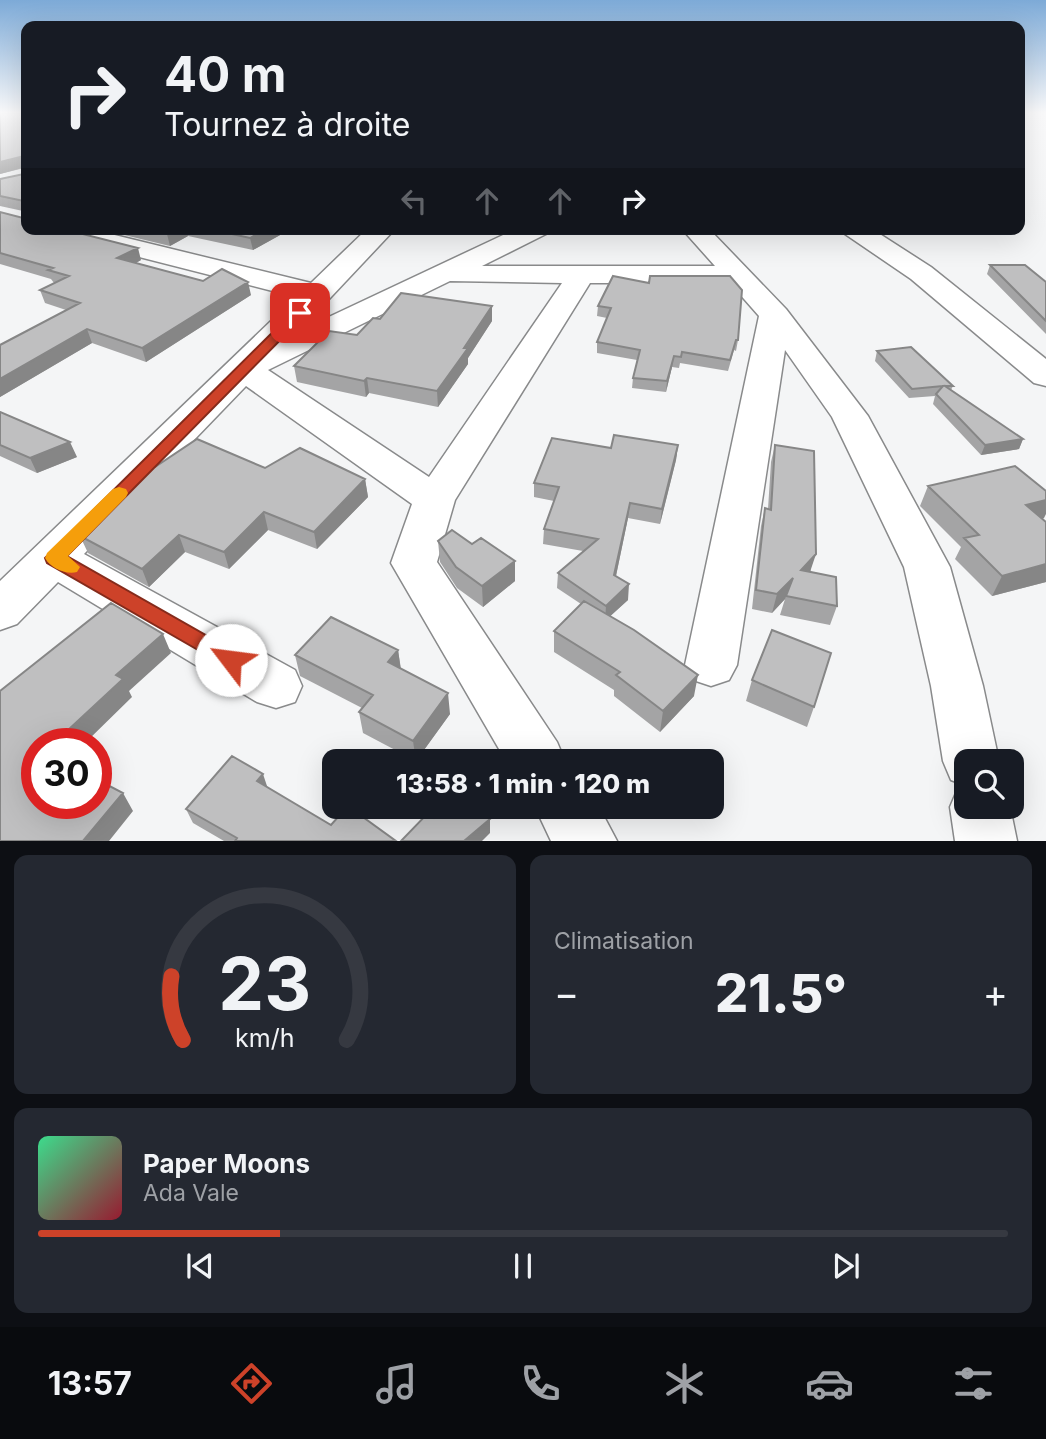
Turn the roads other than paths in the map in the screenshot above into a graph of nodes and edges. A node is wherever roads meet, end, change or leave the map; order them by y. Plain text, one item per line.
1 (82, 235) edge
2 (376, 235) edge
3 (525, 235) edge
4 (700, 235) edge
5 (863, 235) edge
6 (445, 274) junction
7 (582, 274) junction
8 (737, 275) junction
9 (318, 294) junction
10 (775, 315) junction
11 (244, 369) junction
12 (1046, 376) edge
13 (434, 500) junction
14 (54, 558) junction
15 (0, 611) edge
16 (711, 665) dead end
17 (276, 686) dead end
18 (530, 749) edge
19 (969, 749) edge
20 (572, 819) edge
21 (982, 819) edge
22 (586, 841) edge
23 (986, 841) edge

1 - 9 street
2 - 9 street
3 - 6 street
4 - 8 street
5 - 12 street
6 - 7 street
6 - 11 street
7 - 8 street
7 - 13 street
8 - 10 street
9 - 11 street
10 - 16 street
10 - 19 street
11 - 13 street
11 - 14 street
13 - 18 street
14 - 15 street
14 - 17 street
20 - 22 street
21 - 23 street

